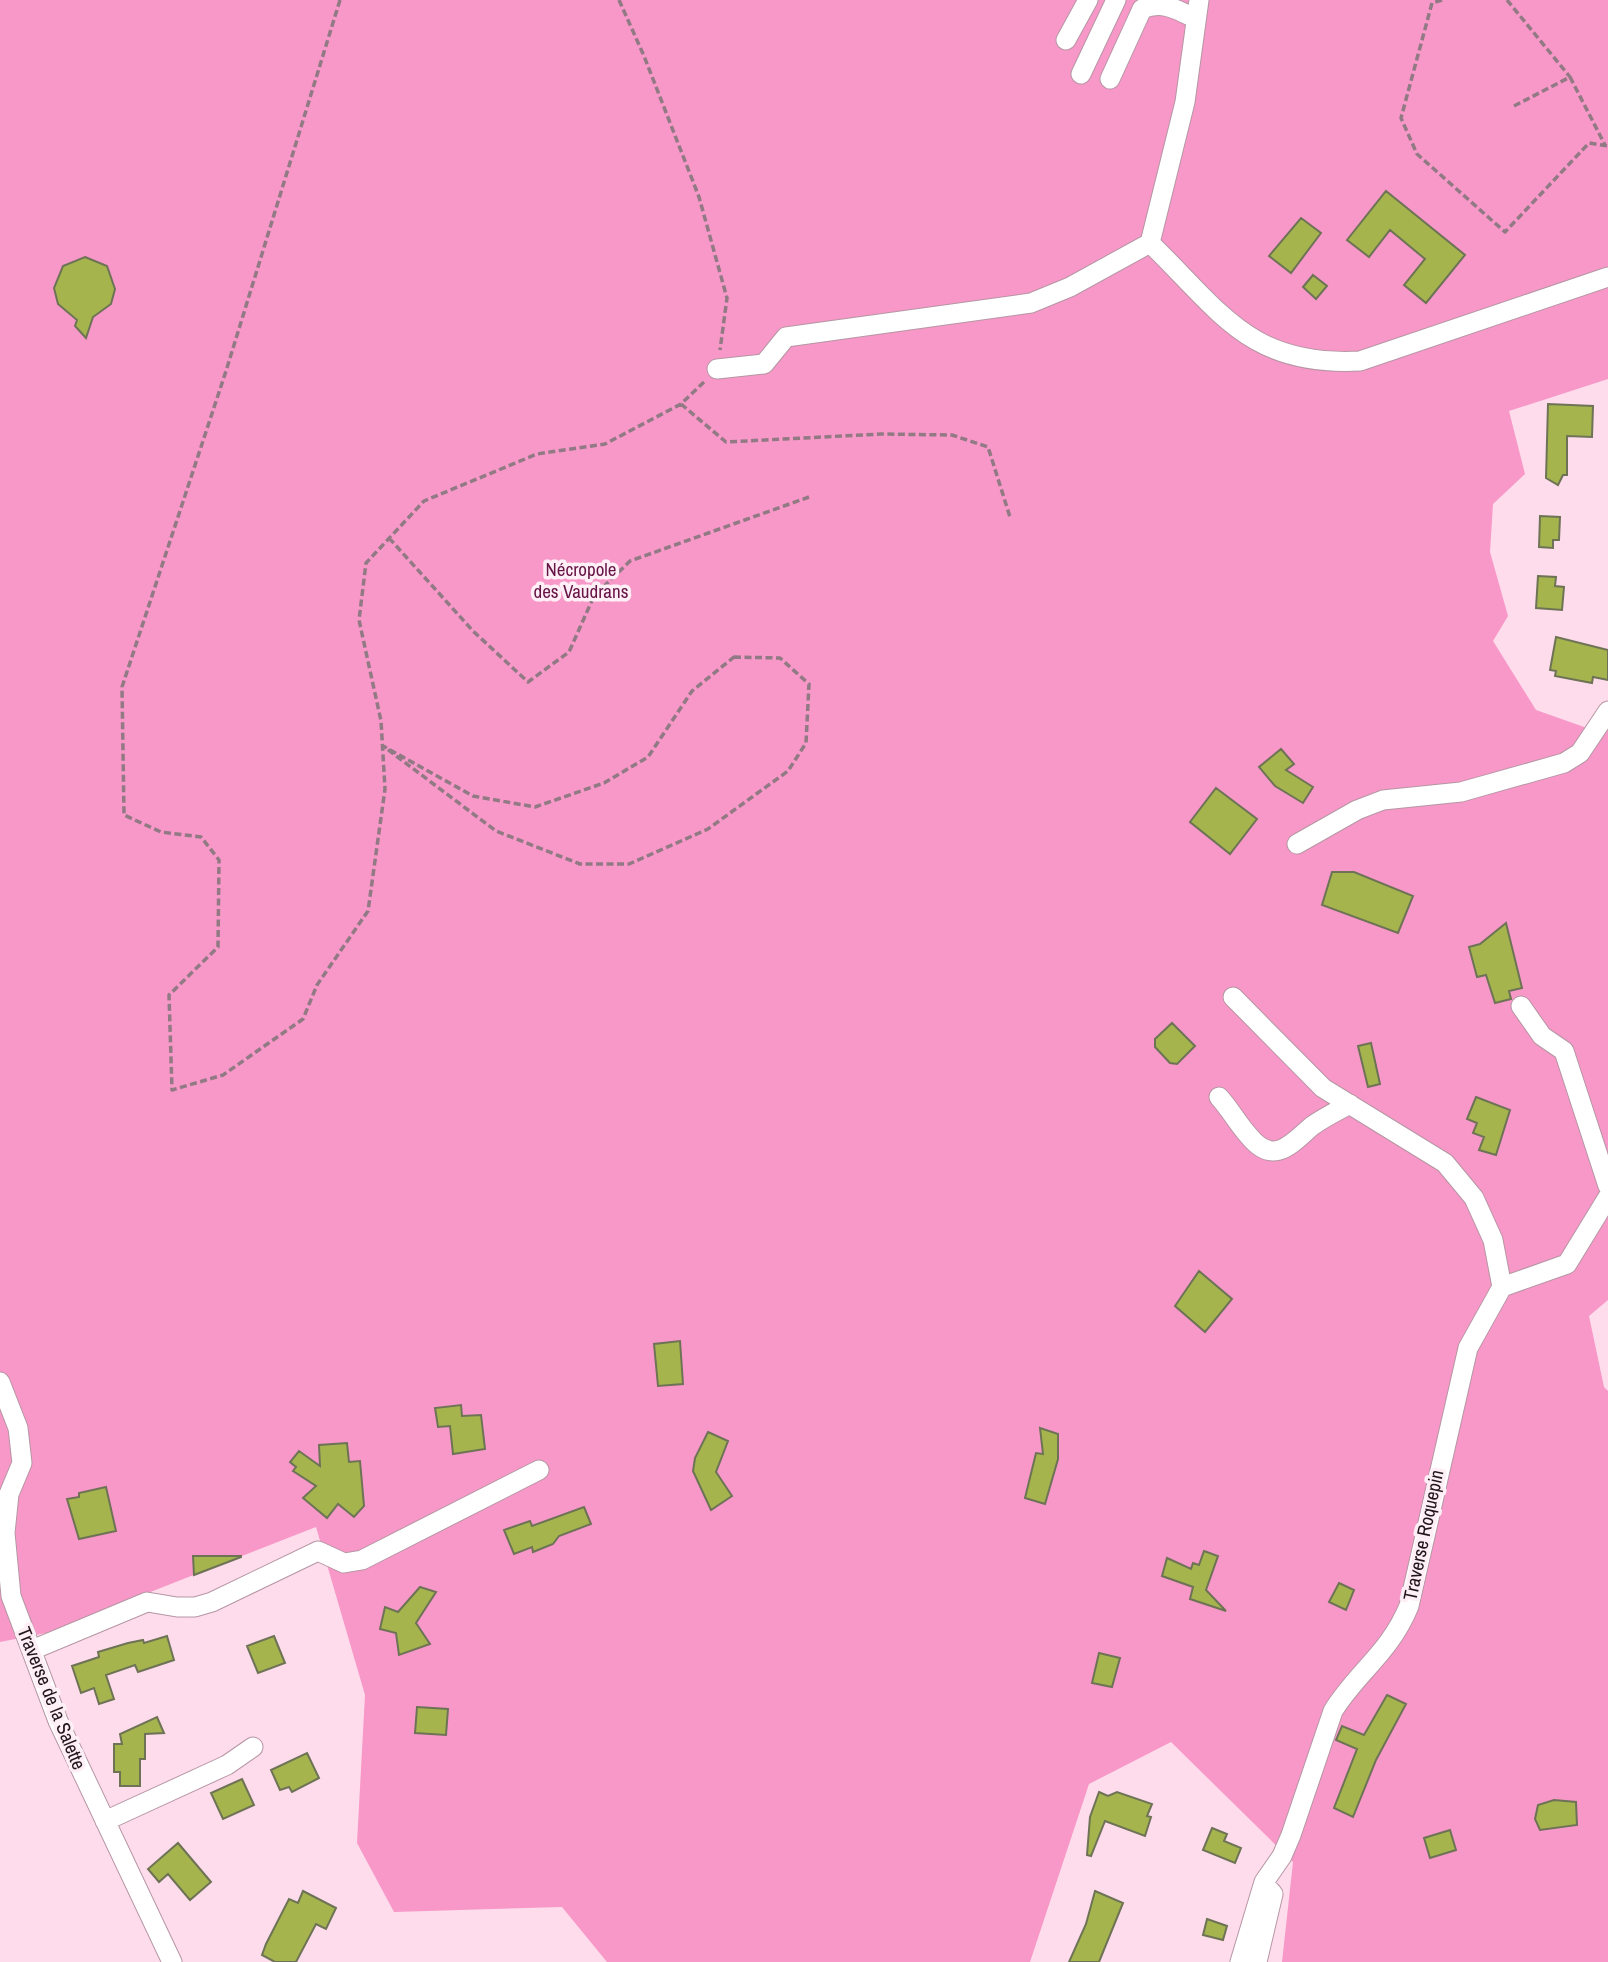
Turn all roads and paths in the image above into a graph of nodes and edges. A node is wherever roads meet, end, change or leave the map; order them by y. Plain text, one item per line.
1 (340, 0) edge
2 (619, 0) edge
3 (1088, 0) edge
4 (1116, 0) edge
5 (1442, 0) edge
6 (1507, 0) edge
7 (1198, 10) edge
8 (1066, 40) dead end
9 (1081, 74) dead end
10 (1570, 77) junction
11 (1110, 79) dead end
12 (1514, 106) dead end
13 (1606, 146) edge
14 (1150, 243) junction
15 (1608, 277) edge
16 (717, 369) junction
17 (681, 404) junction
18 (808, 497) dead end
19 (1010, 517) dead end
20 (389, 538) junction
21 (1608, 711) edge
22 (383, 746) junction
23 (1297, 845) dead end
24 (1233, 997) dead end
25 (1521, 1006) dead end
26 (1219, 1097) dead end
27 (1350, 1104) junction
28 (1608, 1186) edge
29 (1608, 1197) edge
30 (1502, 1287) junction
31 (0, 1382) edge
32 (539, 1470) dead end
33 (32, 1650) junction
34 (253, 1747) dead end
35 (105, 1821) junction
36 (1264, 1882) junction
37 (172, 1962) edge
38 (1240, 1962) edge
39 (1257, 1962) edge

1 - 22 path
2 - 16 path
3 - 8 street
4 - 9 street
5 - 13 path
6 - 10 path
7 - 11 street
7 - 14 street
10 - 12 path
10 - 13 path
14 - 15 street
14 - 16 street
16 - 17 path
17 - 19 path
17 - 20 path
18 - 20 path
20 - 22 path
21 - 23 street
22 - 22 path
24 - 27 street
25 - 28 street
26 - 27 street
27 - 30 street
29 - 30 street
30 - 36 street, Traverse Roquepin
31 - 33 street, Traverse de la Salette
32 - 33 street
33 - 35 street, Traverse de la Salette
34 - 35 street
35 - 37 street, Traverse de la Salette
36 - 38 street, Traverse Roquepin
36 - 39 street

